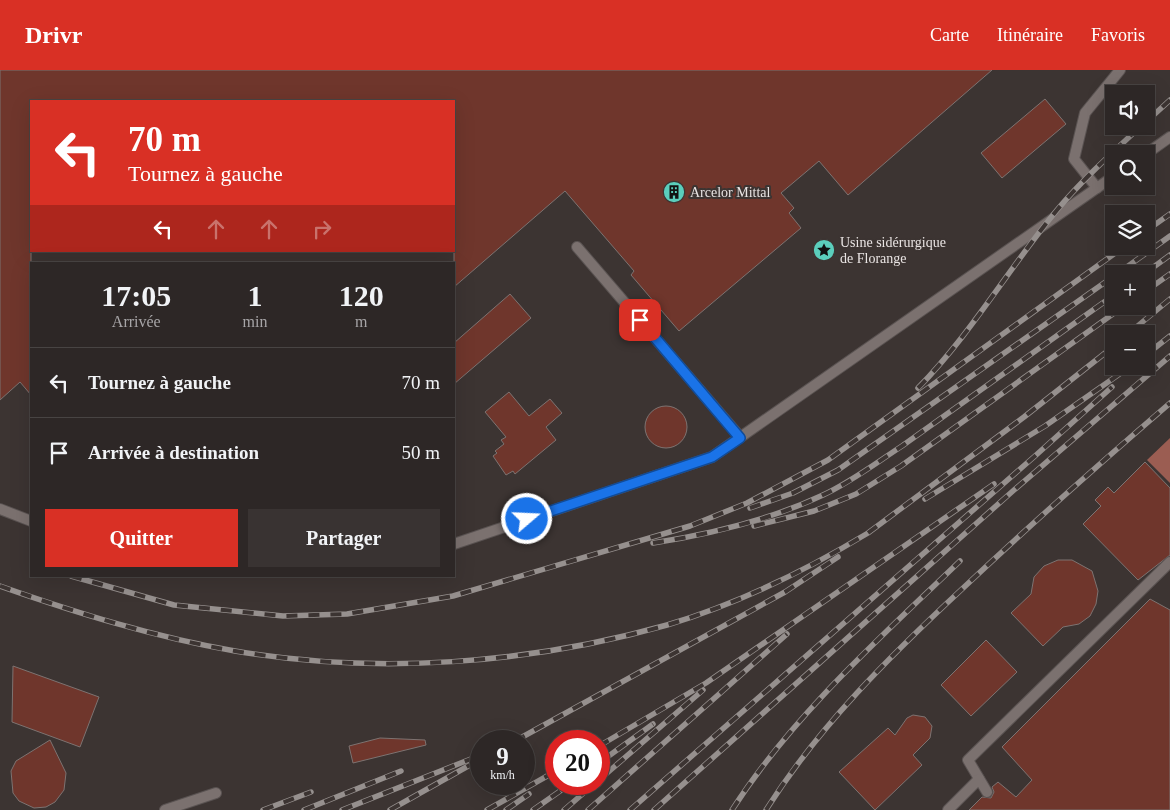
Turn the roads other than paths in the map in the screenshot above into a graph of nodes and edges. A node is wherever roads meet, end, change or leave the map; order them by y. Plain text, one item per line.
1 (1120, 70) edge
2 (1170, 137) edge
3 (1155, 148) edge
4 (1105, 182) edge
5 (1097, 188) junction
6 (577, 247) dead end
7 (740, 438) junction
8 (0, 509) edge
9 (30, 521) edge
10 (455, 544) edge
11 (1170, 562) edge
12 (979, 779) junction
13 (987, 792) dead end
14 (216, 793) dead end
15 (165, 810) edge
16 (948, 810) edge

1 - 5 lane
2 - 3 lane
4 - 5 lane
5 - 7 lane
6 - 7 lane
7 - 10 lane
8 - 9 lane
11 - 12 lane
12 - 13 lane
12 - 16 lane
14 - 15 lane

